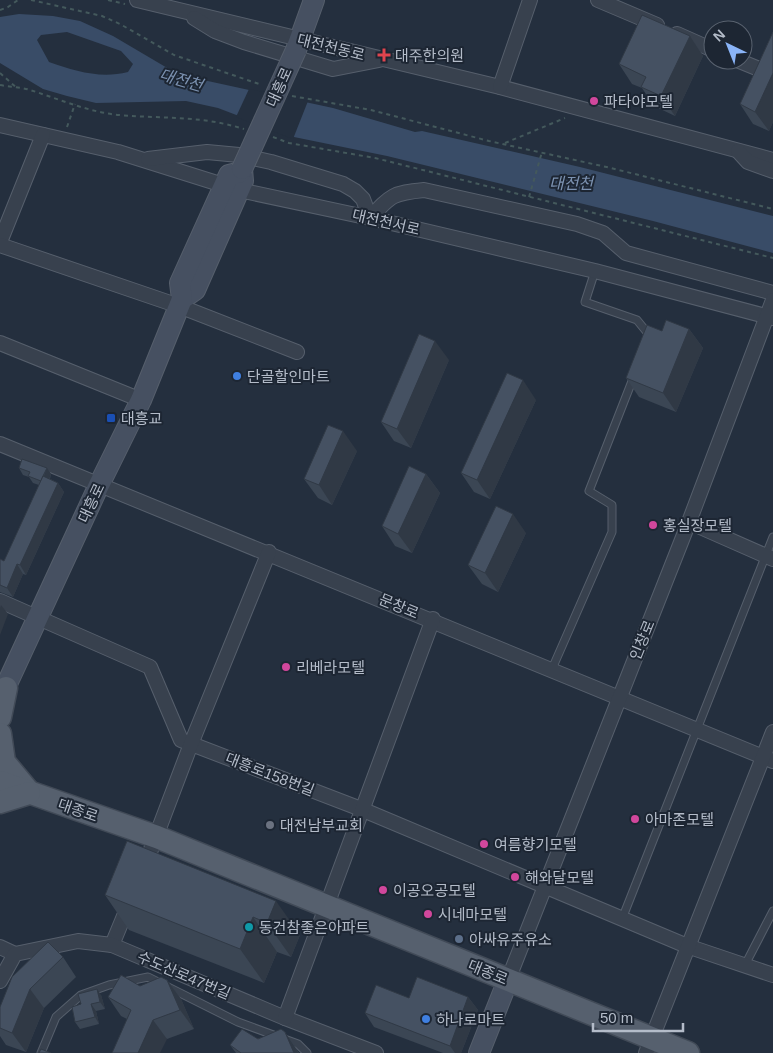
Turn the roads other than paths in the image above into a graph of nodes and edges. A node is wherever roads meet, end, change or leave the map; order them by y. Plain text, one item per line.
1 (137, 0) edge
2 (314, 0) edge
3 (530, 0) edge
4 (598, 0) edge
5 (163, 3) edge
6 (188, 12) junction
7 (298, 45) junction
8 (703, 46) edge
9 (382, 60) junction
10 (753, 67) edge
11 (759, 69) edge
12 (500, 86) junction
13 (0, 125) edge
14 (43, 135) junction
15 (738, 151) junction
16 (144, 159) junction
17 (773, 160) edge
18 (773, 171) edge
19 (237, 179) junction
20 (370, 218) junction
21 (0, 244) edge
22 (595, 271) junction
23 (773, 299) edge
24 (180, 303) junction
25 (769, 317) edge
26 (0, 343) edge
27 (646, 344) edge
28 (297, 352) dead end
29 (636, 372) edge
30 (141, 400) junction
31 (0, 444) edge
32 (99, 485) junction
33 (689, 522) junction
34 (773, 537) edge
35 (269, 552) junction
36 (769, 558) edge
37 (0, 601) edge
38 (39, 617) junction
39 (433, 620) junction
40 (552, 669) junction
41 (2, 693) edge
42 (620, 696) junction
43 (0, 717) edge
44 (698, 728) junction
45 (773, 732) edge
46 (0, 734) edge
47 (191, 744) junction
48 (768, 759) edge
49 (0, 782) edge
50 (29, 793) junction
51 (0, 802) edge
52 (362, 809) junction
53 (157, 837) junction
54 (545, 886) junction
55 (325, 905) junction
56 (773, 911) edge
57 (622, 919) junction
58 (112, 945) junction
59 (687, 946) junction
60 (0, 947) edge
61 (15, 954) junction
62 (745, 966) junction
63 (773, 975) edge
64 (508, 980) junction
65 (0, 981) edge
66 (285, 1018) junction
67 (648, 1046) edge
68 (42, 1053) edge
69 (307, 1053) edge
70 (376, 1053) edge
71 (479, 1053) edge
72 (688, 1053) edge

1 - 5 street, 대전천동로
2 - 7 main road, 대흥로
3 - 12 street
4 - 8 street
5 - 6 street, 대전천동로
6 - 7 street, 대전천동로
6 - 9 street
7 - 9 street, 대전천동로
7 - 19 main road, 대흥로, bridge
9 - 12 street, 대전천동로
10 - 11 street
12 - 15 street, 대전천동로
13 - 14 street, 대전천서로
14 - 16 street, 대전천서로
14 - 21 street
15 - 17 street, 대전천동로
15 - 18 street
16 - 19 street, 대전천서로
16 - 20 street
19 - 20 street, 대전천서로
19 - 24 main road, 대흥로
20 - 22 street, 대전천서로
20 - 23 street
21 - 24 street
22 - 25 street, 대전천서로
22 - 27 lane
23 - 25 street, 인창로
24 - 28 street
24 - 30 main road, 대흥로
25 - 33 street, 인창로
26 - 30 street
29 - 40 lane
30 - 32 main road, 대흥로
31 - 32 street, 문창로
32 - 35 street, 문창로
32 - 38 main road, 대흥로
33 - 36 street
33 - 42 street, 인창로
34 - 36 lane
35 - 39 street, 문창로
35 - 47 street
36 - 44 lane
37 - 38 street, 대흥로158번길
38 - 41 main road, 대흥로
38 - 47 street, 대흥로158번길
39 - 40 street, 문창로
39 - 52 street
40 - 42 street, 문창로
41 - 43 main road
42 - 44 street, 문창로
42 - 54 street, 인창로
44 - 48 street, 문창로
44 - 57 lane
45 - 48 street
46 - 50 main road
47 - 52 street, 대흥로158번길
47 - 53 street
48 - 59 street
49 - 50 main road, 대종로
50 - 51 main road
50 - 53 main road, 대종로
52 - 54 street, 대흥로158번길
52 - 55 street
53 - 55 main road, 대종로
53 - 58 street
54 - 57 street, 대흥로158번길
54 - 64 street, 인창로
55 - 64 main road, 대종로
55 - 66 street
56 - 62 lane
57 - 59 street, 대흥로158번길
58 - 61 street, 수도산로47번길
58 - 66 street, 수도산로47번길
59 - 62 street, 대흥로158번길
59 - 67 street
60 - 61 street
61 - 65 street
62 - 63 street, 대흥로158번길
64 - 67 main road, 대종로
64 - 71 main road
66 - 70 street, 수도산로47번길
67 - 72 main road, 대종로
68 - 69 lane

